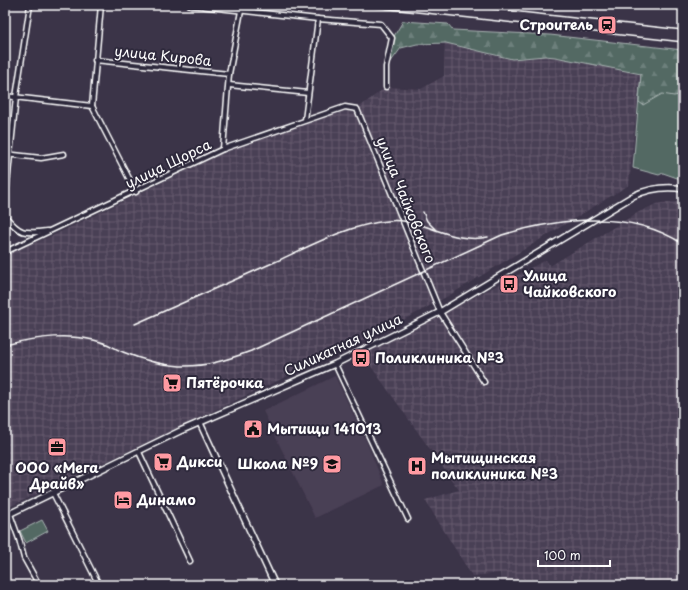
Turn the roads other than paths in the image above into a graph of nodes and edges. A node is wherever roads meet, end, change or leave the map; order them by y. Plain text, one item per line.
1 (30, 5) edge
2 (101, 5) edge
3 (190, 5) edge
4 (241, 11) junction
5 (318, 19) junction
6 (95, 60) junction
7 (229, 74) junction
8 (229, 84) junction
9 (386, 87) dead end
10 (308, 94) junction
11 (5, 96) edge
12 (16, 97) junction
13 (92, 106) junction
14 (345, 107) joint
15 (305, 120) junction
16 (223, 149) junction
17 (8, 154) edge
18 (64, 154) dead end
19 (683, 189) edge
20 (136, 192) junction
21 (5, 204) edge
22 (5, 216) edge
23 (52, 230) junction
24 (5, 252) edge
25 (440, 312) junction
26 (335, 364) junction
27 (484, 382) dead end
28 (200, 423) junction
29 (139, 452) junction
30 (53, 493) junction
31 (8, 515) edge
32 (408, 519) dead end
33 (190, 561) dead end
34 (39, 585) edge
35 (99, 585) edge
36 (275, 585) edge

1 - 12 street
2 - 6 street
3 - 4 street
4 - 5 street
4 - 7 street
5 - 9 street
5 - 10 street
6 - 7 street, улица Кирова
6 - 13 street
7 - 8 street
8 - 10 street
8 - 16 street
10 - 15 street
11 - 12 street
12 - 13 street
12 - 17 street
13 - 20 street
14 - 15 street, улица Щорса
14 - 25 street, улица Чайковского
15 - 16 street, улица Щорса
16 - 20 street, улица Щорса
17 - 18 street
17 - 21 street
19 - 25 street, Силикатная улица
20 - 23 street, улица Щорса
22 - 23 street
23 - 24 street, улица Щорса
25 - 26 street, Силикатная улица
25 - 27 street
26 - 28 street, Силикатная улица
26 - 32 street
28 - 29 street, Силикатная улица
28 - 36 street
29 - 30 street, Силикатная улица
29 - 33 street
30 - 31 street, Силикатная улица
30 - 35 street
31 - 34 street

